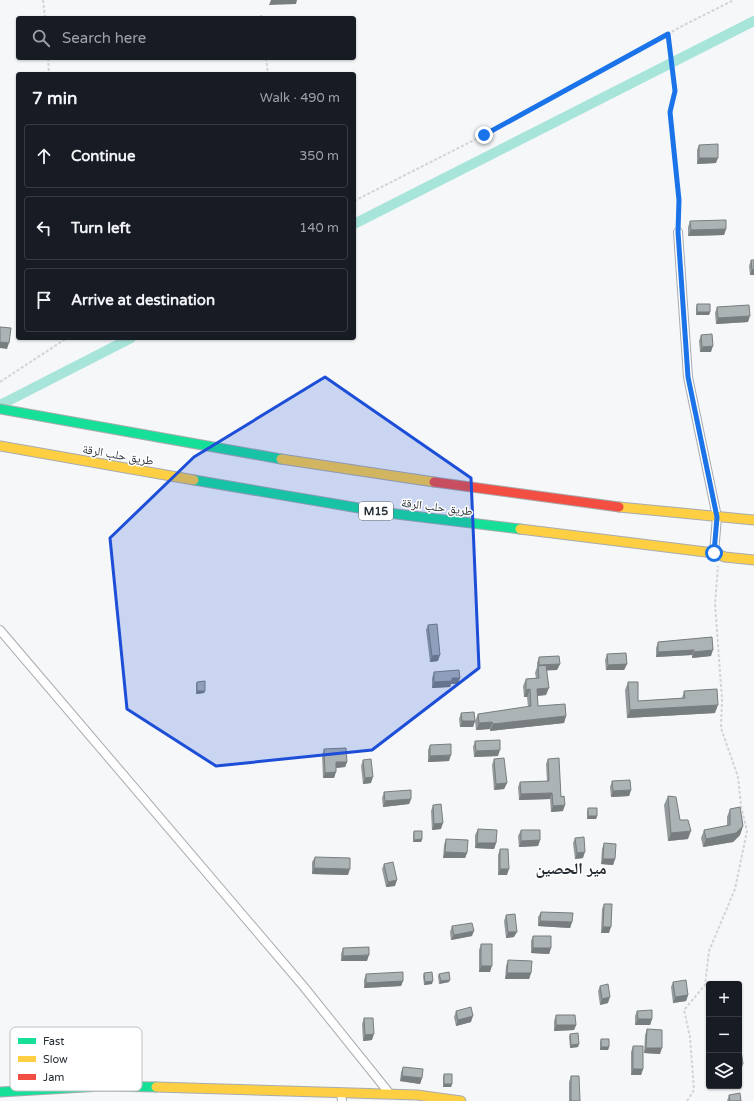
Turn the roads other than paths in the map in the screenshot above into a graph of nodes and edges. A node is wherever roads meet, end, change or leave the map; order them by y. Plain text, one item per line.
1 (678, 232) road end
2 (0, 409) edge
3 (0, 446) edge
4 (717, 517) junction
5 (754, 520) edge
6 (717, 554) junction
7 (754, 560) edge
8 (0, 630) edge
9 (142, 1088) edge
10 (17, 1091) edge
11 (0, 1092) edge
12 (390, 1094) junction
13 (342, 1097) edge
14 (461, 1101) edge

1 - 4 street
2 - 4 main road, طريق حلب الرقة
3 - 6 main road, طريق حلب الرقة / M15
4 - 5 main road, طريق حلب الرقة
4 - 6 street
6 - 7 main road, طريق حلب الرقة / M15
8 - 12 street
9 - 13 main road
10 - 11 main road
12 - 13 main road
12 - 14 main road

